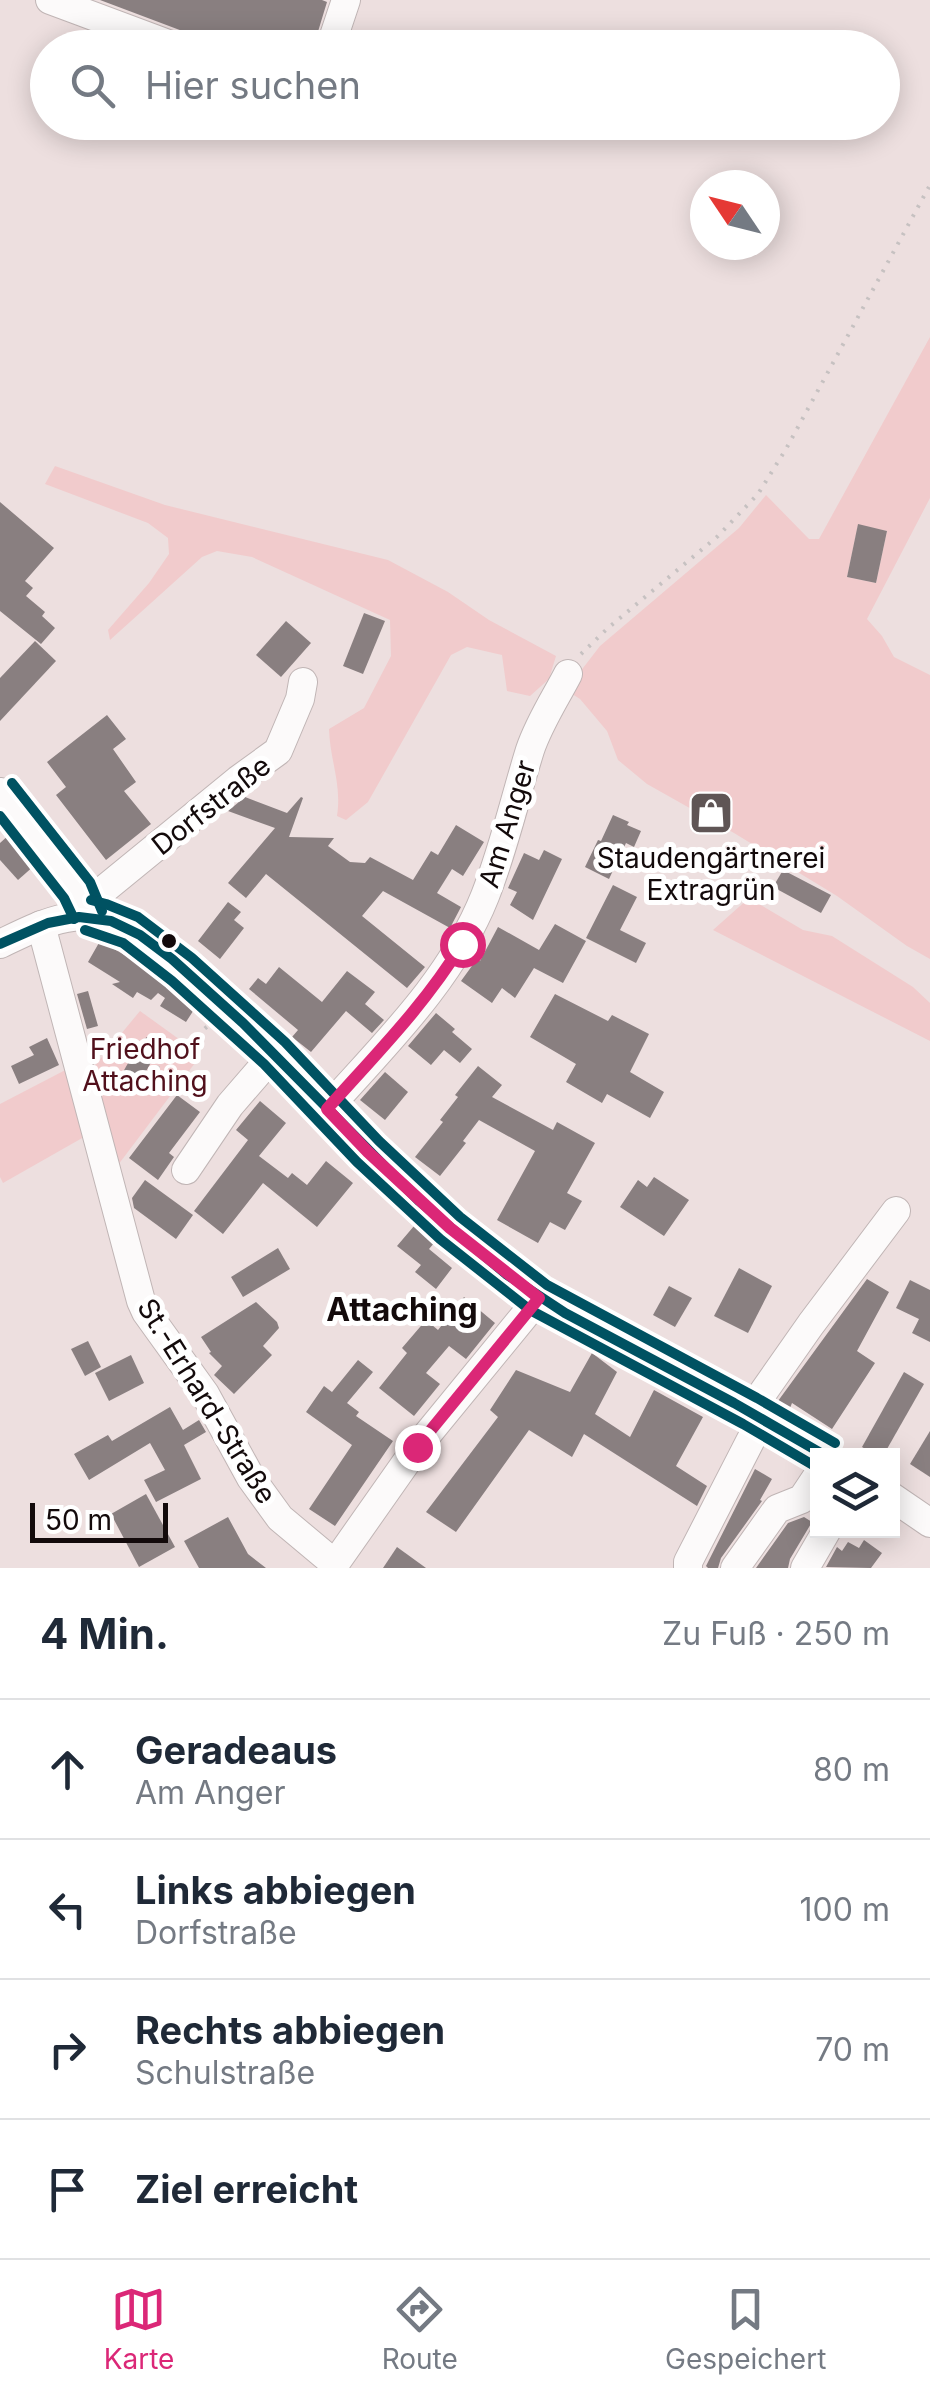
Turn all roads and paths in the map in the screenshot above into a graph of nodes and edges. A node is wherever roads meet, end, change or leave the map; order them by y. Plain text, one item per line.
1 (50, 0) edge
2 (346, 0) edge
3 (131, 30) edge
4 (336, 30) edge
5 (930, 185) edge
6 (568, 674) joint
7 (303, 682) dead end
8 (0, 792) edge
9 (87, 910) junction
10 (41, 924) junction
11 (0, 944) edge
12 (228, 1008) junction
13 (276, 1053) junction
14 (141, 1096) dead end
15 (327, 1109) junction
16 (186, 1170) dead end
17 (896, 1211) dead end
18 (539, 1298) junction
19 (756, 1414) junction
20 (813, 1448) edge
21 (900, 1501) edge
22 (810, 1505) edge
23 (930, 1522) edge
24 (822, 1538) edge
25 (334, 1566) edge
26 (688, 1568) edge
27 (734, 1568) edge
28 (805, 1568) edge

1 - 3 street
2 - 4 street
5 - 6 path
6 - 15 street, Am Anger
7 - 9 street, Dorfstraße
8 - 9 street
9 - 10 street, Dorfstraße
9 - 12 street, Dorfstraße
10 - 11 street, Dorfstraße
10 - 25 street, St.-Erhard-Straße
12 - 13 street, Dorfstraße
12 - 14 path
13 - 15 street, Dorfstraße
13 - 16 street
15 - 18 street, Dorfstraße
17 - 19 street
18 - 19 street, Dorfstraße
18 - 25 street
19 - 20 street, Dorfstraße
19 - 26 street
21 - 23 street
22 - 27 street
24 - 28 street

